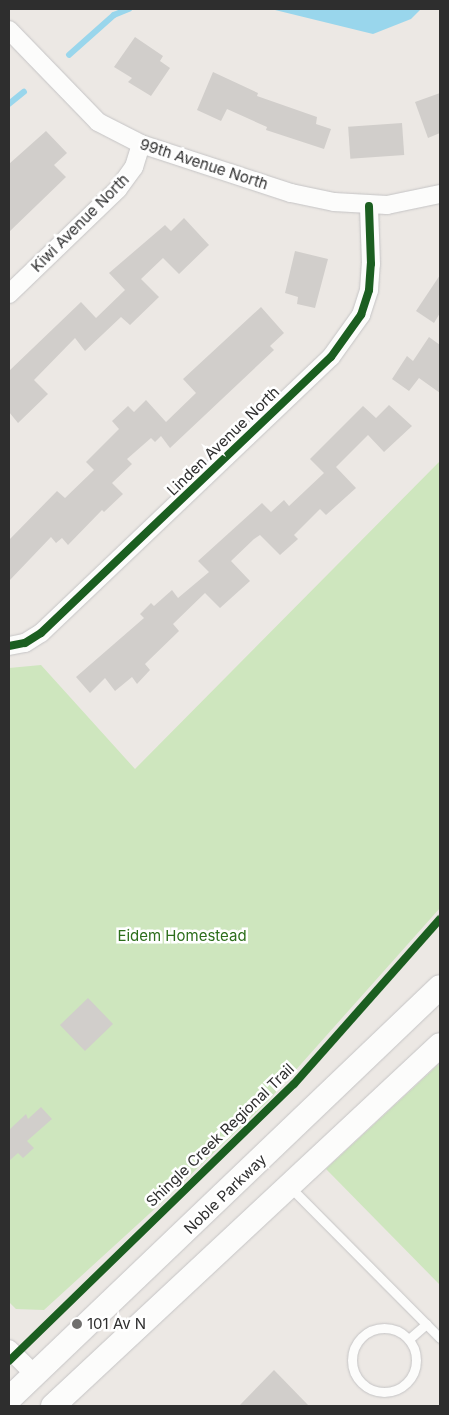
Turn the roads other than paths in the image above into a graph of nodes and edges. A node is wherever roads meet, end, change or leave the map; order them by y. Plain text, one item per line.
1 (9, 30) edge
2 (141, 144) junction
3 (440, 194) edge
4 (369, 206) junction
5 (9, 294) edge
6 (9, 646) edge
7 (440, 988) edge
8 (440, 1045) edge
9 (290, 1187) junction
10 (426, 1324) junction
11 (440, 1338) edge
12 (409, 1339) junction
13 (9, 1349) edge
14 (34, 1375) junction
15 (9, 1399) edge
16 (60, 1404) edge

1 - 2 street, 99th Avenue North
2 - 4 street, 99th Avenue North
2 - 5 street, Kiwi Avenue North
3 - 4 street, 99th Avenue North
4 - 6 street, Linden Avenue North
7 - 14 main road, Noble Parkway
8 - 9 main road
9 - 10 lane
9 - 16 main road
10 - 11 lane
10 - 12 lane
12 - 12 lane
13 - 14 street
14 - 15 main road, Noble Parkway
14 - 16 main road

